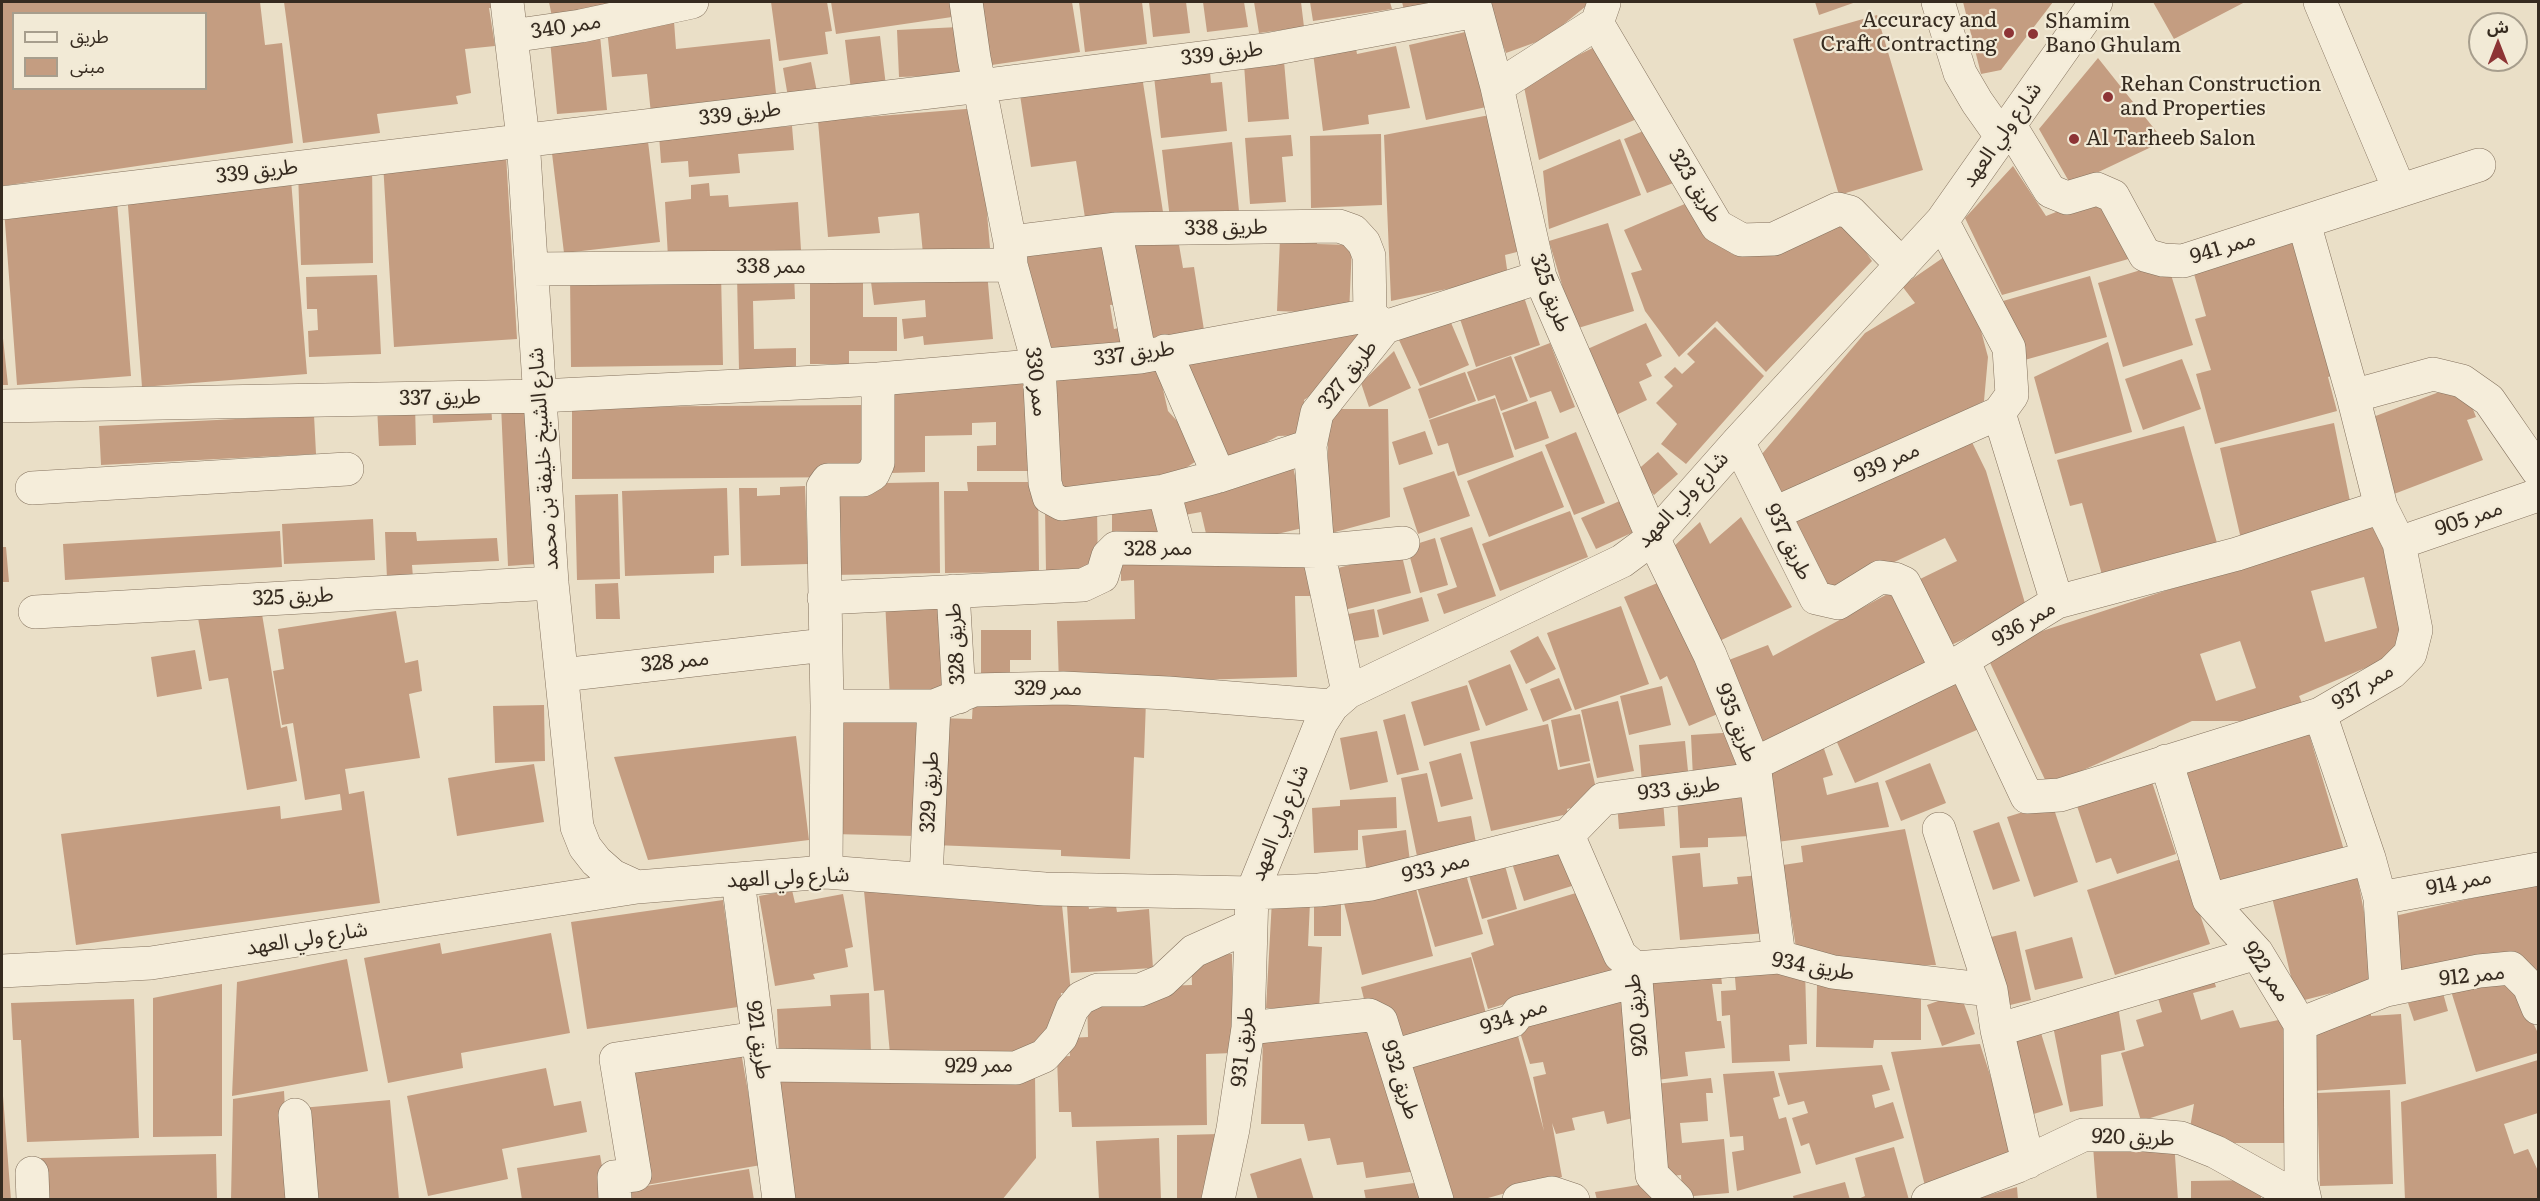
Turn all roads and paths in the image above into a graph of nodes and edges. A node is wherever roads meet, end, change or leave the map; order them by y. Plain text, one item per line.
1 (507, 2) edge
2 (692, 2) edge
3 (966, 2) edge
4 (1938, 2) edge
5 (2096, 2) edge
6 (2320, 2) edge
7 (1475, 6) edge
8 (1601, 12) edge
9 (511, 36) junction
10 (980, 86) junction
11 (1497, 87) junction
12 (2005, 130) junction
13 (523, 140) junction
14 (2479, 165) dead end
15 (2399, 189) junction
16 (2, 203) edge
17 (1942, 221) junction
18 (2304, 223) junction
19 (1114, 229) junction
20 (1011, 253) junction
21 (1902, 265) junction
22 (531, 269) junction
23 (1540, 277) junction
24 (1377, 321) junction
25 (1152, 354) junction
26 (1039, 366) junction
27 (878, 380) junction
28 (540, 396) junction
29 (2353, 396) junction
30 (2, 406) edge
31 (1999, 414) junction
32 (1738, 441) junction
33 (1310, 446) junction
34 (346, 469) dead end
35 (2538, 471) edge
36 (1219, 476) junction
37 (33, 488) dead end
38 (1164, 491) junction
39 (2538, 495) edge
40 (2381, 507) junction
41 (1775, 513) junction
42 (1653, 538) junction
43 (1403, 543) dead end
44 (2399, 543) junction
45 (1179, 548) junction
46 (1318, 550) junction
47 (552, 583) junction
48 (953, 591) junction
49 (824, 598) junction
50 (2057, 602) junction
51 (34, 612) dead end
52 (825, 645) junction
53 (1955, 666) junction
54 (562, 675) junction
55 (1340, 699) junction
56 (946, 702) junction
57 (827, 706) junction
58 (2320, 714) junction
59 (2166, 761) junction
60 (1754, 772) junction
61 (1939, 829) dead end
62 (1568, 835) junction
63 (2369, 858) junction
64 (2538, 869) edge
65 (826, 872) junction
66 (926, 878) junction
67 (738, 880) junction
68 (637, 887) junction
69 (1252, 894) junction
70 (2380, 898) junction
71 (2209, 900) junction
72 (1250, 926) junction
73 (2257, 952) junction
74 (1779, 957) junction
75 (2, 971) edge
76 (1635, 974) junction
77 (1991, 990) junction
78 (2386, 990) junction
79 (2538, 1008) edge
80 (2300, 1024) junction
81 (1248, 1028) junction
82 (1996, 1030) junction
83 (759, 1051) junction
84 (1393, 1056) junction
85 (295, 1114) dead end
86 (2028, 1161) junction
87 (302, 1200) edge
88 (615, 1200) edge
89 (779, 1200) edge
90 (1218, 1200) edge
91 (1437, 1200) edge
92 (1520, 1200) edge
93 (1573, 1200) edge
94 (1677, 1200) edge
95 (1928, 1200) edge
96 (2304, 1200) edge

1 - 9 street, شارع الشيخ خليفة بن محمد
2 - 9 street, ممر 340
3 - 10 street, ممر 330
4 - 12 street
5 - 12 street, شارع ولي العهد
6 - 15 street
7 - 10 street, طريق 339
7 - 11 street, طريق 325
8 - 11 street, طريق 323
8 - 21 street, طريق 323
9 - 13 street, شارع الشيخ خليفة بن محمد
10 - 13 street, طريق 339
10 - 20 street, ممر 330
11 - 23 street, طريق 325
12 - 17 street, شارع ولي العهد
12 - 18 street, ممر 941
13 - 16 street, طريق 339
13 - 22 street, شارع الشيخ خليفة بن محمد
14 - 15 street, ممر 941
15 - 18 street, ممر 941
17 - 21 street, شارع ولي العهد
17 - 31 street
18 - 29 street, ممر 937
19 - 20 street, طريق 338
19 - 24 street, طريق 338
19 - 25 street
20 - 22 street, ممر 338
20 - 26 street, ممر 330
21 - 32 street, شارع ولي العهد
22 - 28 street, شارع الشيخ خليفة بن محمد
23 - 24 street, طريق 327
23 - 42 street, طريق 325
24 - 25 street, طريق 337
24 - 33 street, طريق 327
25 - 26 street, طريق 337
25 - 36 street
26 - 27 street, طريق 337
26 - 38 street, ممر 330
27 - 28 street, طريق 337
27 - 49 street
28 - 30 street, طريق 337
28 - 47 street, شارع الشيخ خليفة بن محمد
29 - 35 street
29 - 40 street, ممر 937
31 - 41 street, ممر 939
31 - 50 street
32 - 41 street, طريق 937
32 - 42 street, شارع ولي العهد
33 - 36 street, ممر 330
33 - 46 street, طريق 327
34 - 37 street
36 - 38 street, ممر 330
38 - 45 street
39 - 44 street, ممر 905
40 - 44 street, ممر 937
40 - 50 street, ممر 936
41 - 53 street, طريق 937
42 - 55 street, شارع ولي العهد
42 - 60 street, طريق 935
43 - 46 street, ممر 328
44 - 58 street, ممر 937
45 - 46 street, ممر 328
45 - 48 street, ممر 328
46 - 55 street, طريق 327
47 - 51 street, طريق 325
47 - 54 street, شارع الشيخ خليفة بن محمد
48 - 49 street, ممر 328
48 - 56 street, طريق 328
49 - 52 street
50 - 53 street, ممر 936
52 - 54 street, ممر 328
52 - 57 street
53 - 59 street, ممر 937
53 - 60 street, ممر 936
54 - 68 street, شارع الشيخ خليفة بن محمد
55 - 56 street, ممر 329
55 - 69 street, شارع ولي العهد
56 - 57 street, ممر 329
56 - 66 street, طريق 329
57 - 65 street
58 - 59 street, ممر 937
58 - 63 street
59 - 71 street, ممر 922
60 - 62 street, طريق 933
60 - 74 street, طريق 935
61 - 77 street
62 - 69 street, ممر 933
62 - 76 street, طريق 920
63 - 70 street
63 - 71 street
64 - 70 street, ممر 914
65 - 66 street, شارع ولي العهد
65 - 67 street, شارع ولي العهد
66 - 69 street, شارع ولي العهد
67 - 68 street, شارع ولي العهد
67 - 83 street, طريق 921
68 - 75 street, شارع ولي العهد
69 - 72 street, طريق 931
70 - 78 street
71 - 73 street, ممر 922
72 - 81 street, طريق 931
72 - 83 street, ممر 929
73 - 80 street, ممر 922
73 - 82 street
74 - 76 street, طريق 934
74 - 77 street, طريق 934
76 - 84 street, ممر 934
76 - 94 street, طريق 920
77 - 82 street
78 - 79 street, ممر 912
78 - 80 street, ممر 912
80 - 96 street, ممر 922
81 - 84 street, طريق 932
81 - 90 street, طريق 931
82 - 86 street
83 - 88 street, ممر 929
83 - 89 street, طريق 921
84 - 91 street, طريق 932
85 - 87 street
86 - 95 street, طريق 920
86 - 96 street, طريق 920
92 - 93 street

